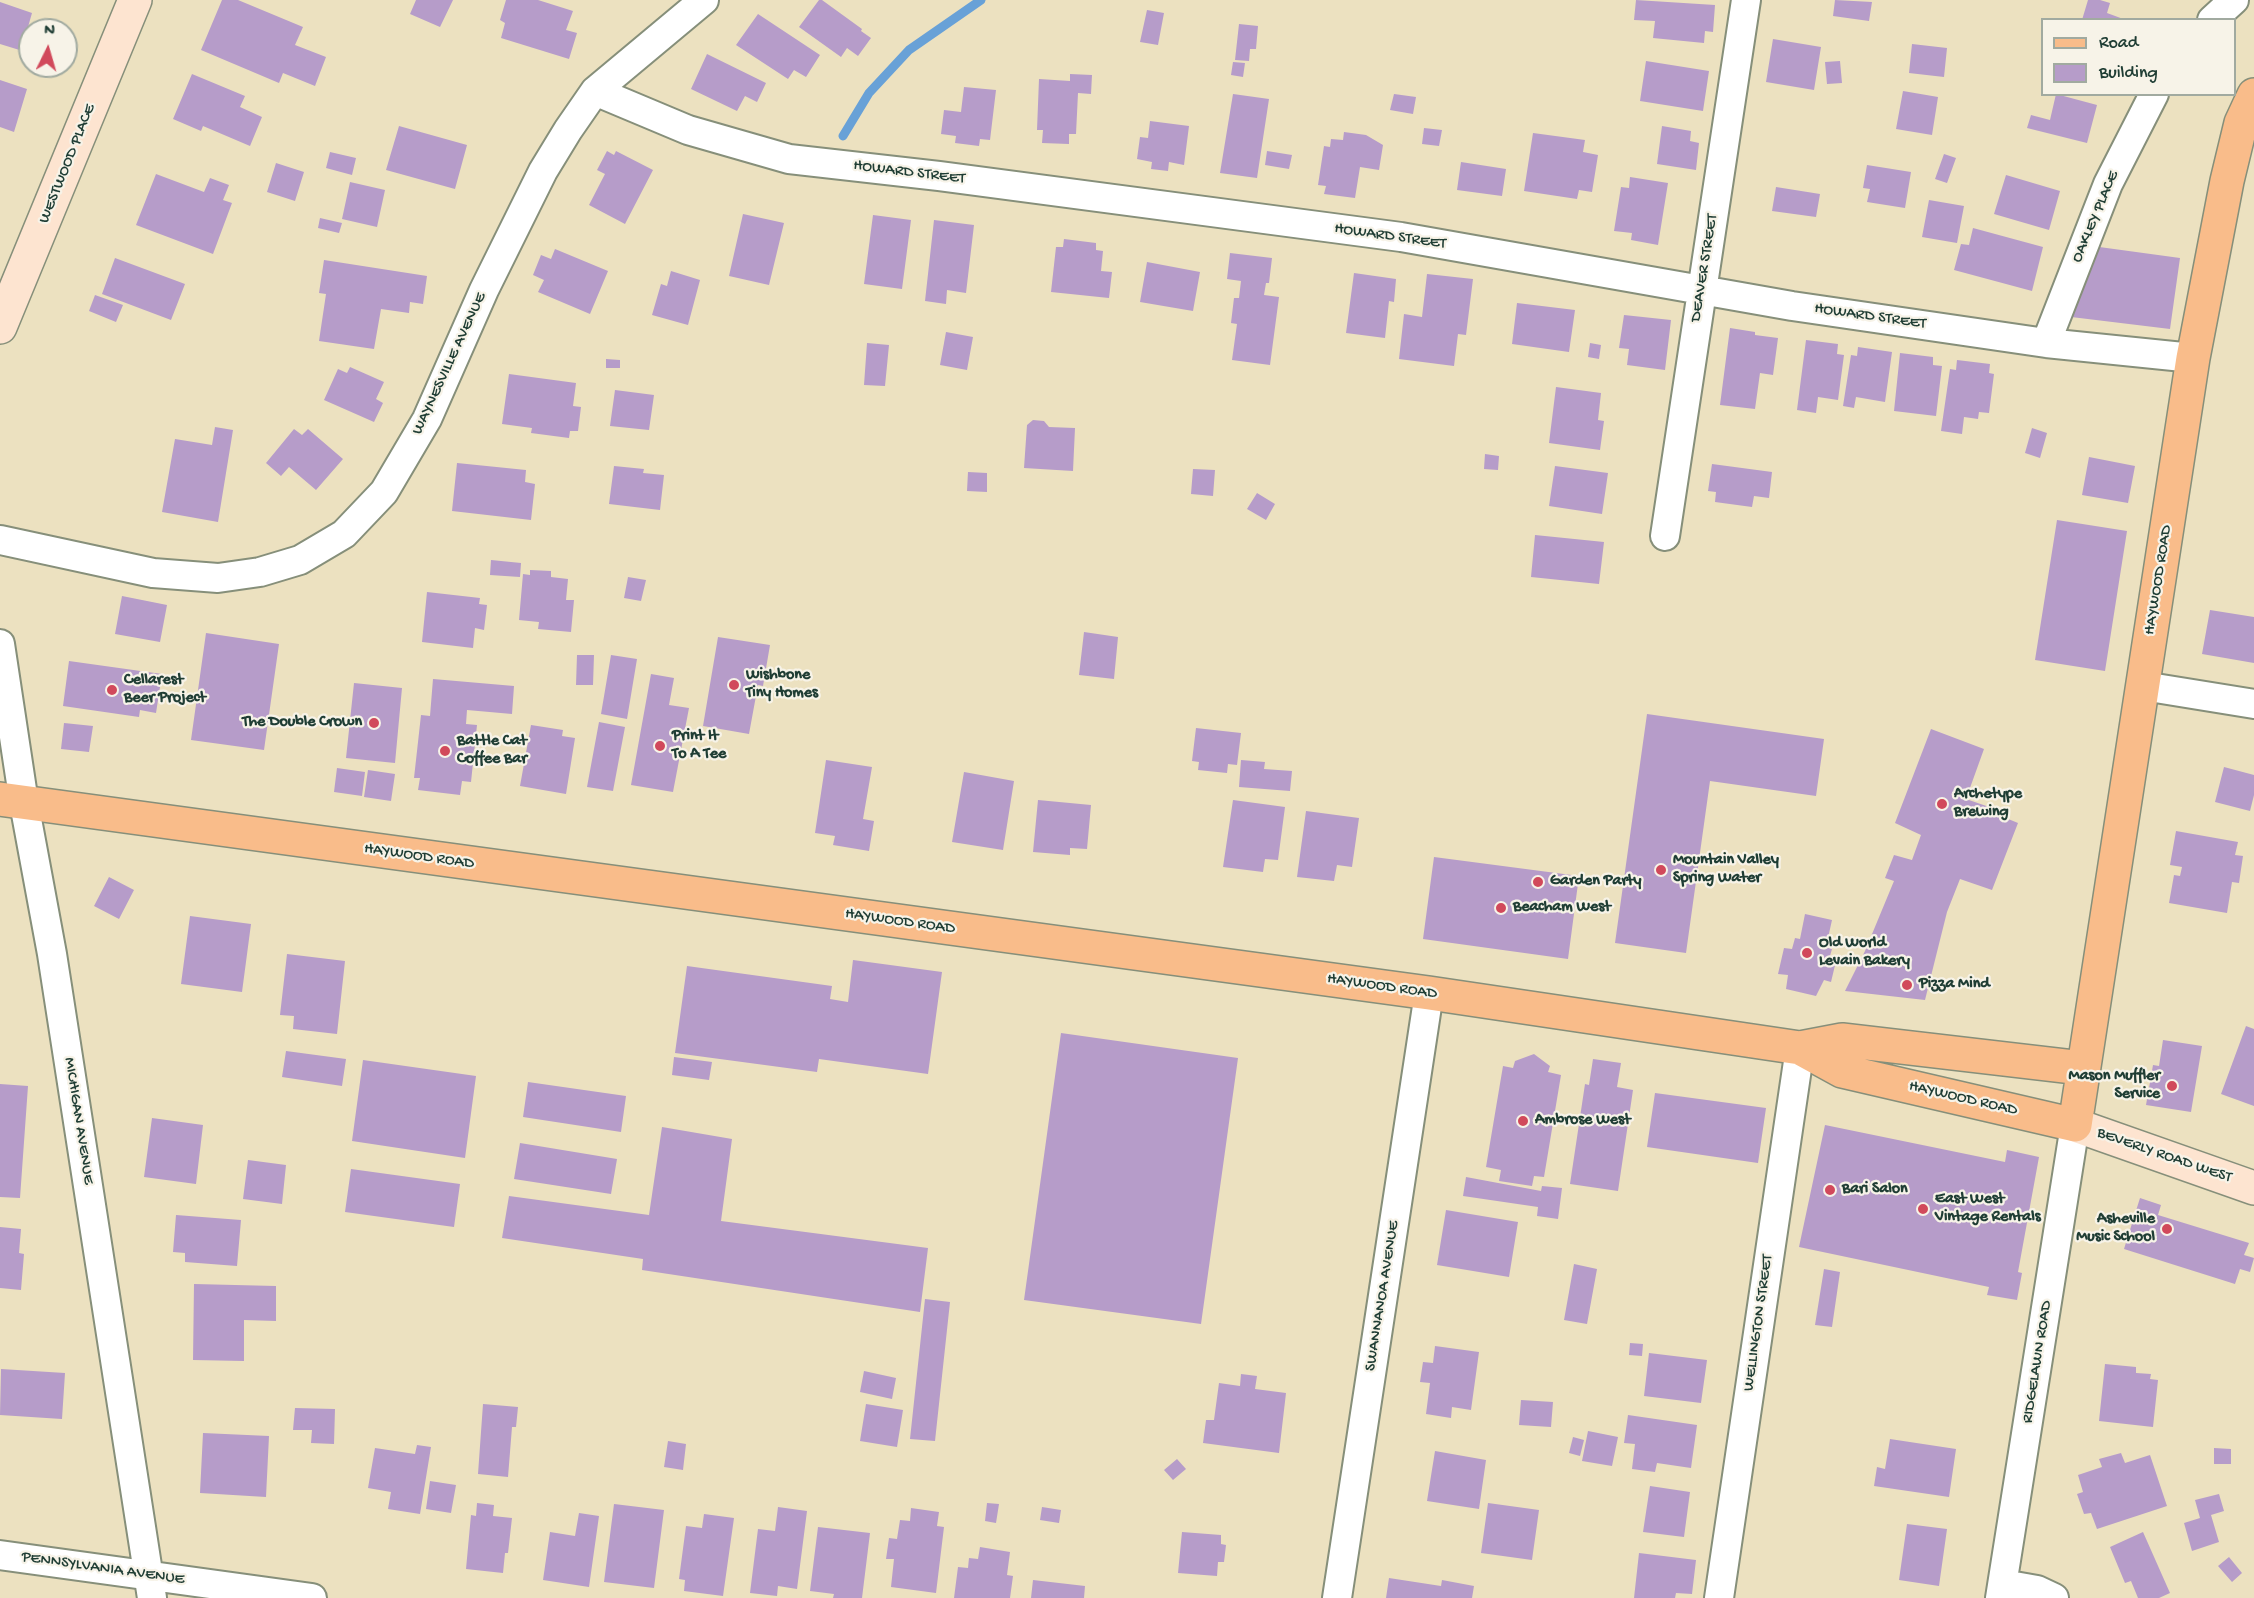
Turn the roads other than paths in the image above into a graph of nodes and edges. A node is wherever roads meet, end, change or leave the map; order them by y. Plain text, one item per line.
1 (135, 0) edge
2 (704, 0) edge
3 (1746, 0) edge
4 (2234, 0) edge
5 (2214, 18) edge
6 (595, 91) junction
7 (2254, 95) edge
8 (2153, 96) edge
9 (1701, 289) junction
10 (0, 327) edge
11 (2046, 343) junction
12 (2193, 358) junction
13 (1665, 536) dead end
14 (0, 540) edge
15 (0, 644) edge
16 (2143, 686) junction
17 (2254, 704) edge
18 (12, 801) edge
19 (1429, 993) junction
20 (1800, 1048) junction
21 (2082, 1068) junction
22 (2075, 1125) junction
23 (2254, 1188) edge
24 (0, 1555) edge
25 (151, 1587) edge
26 (2002, 1591) edge
27 (312, 1598) edge
28 (1337, 1598) edge
29 (1719, 1598) edge
30 (2054, 1598) edge

1 - 10 street, WESTWOOD PLACE
2 - 6 street, WAYNESVILLE AVENUE
3 - 9 street, DEAVER STREET
4 - 5 street
6 - 9 street, HOWARD STREET
6 - 14 street, WAYNESVILLE AVENUE
7 - 12 main road, HAYWOOD ROAD
8 - 11 street, OAKLEY PLACE
9 - 11 street, HOWARD STREET
9 - 13 street, DEAVER STREET
11 - 12 street, HOWARD STREET
12 - 16 main road, HAYWOOD ROAD
15 - 18 street, MICHIGAN AVENUE
16 - 17 street
16 - 21 main road, HAYWOOD ROAD
18 - 19 main road, HAYWOOD ROAD
18 - 25 street, MICHIGAN AVENUE
19 - 20 main road, HAYWOOD ROAD
19 - 28 street, SWANNANOA AVENUE
20 - 21 main road, HAYWOOD ROAD
20 - 22 main road, HAYWOOD ROAD
20 - 29 street, WELLINGTON STREET
21 - 22 main road, HAYWOOD ROAD
22 - 23 street, BEVERLY ROAD WEST
22 - 26 street, RIDGELAWN ROAD
24 - 25 street, PENNSYLVANIA AVENUE
25 - 27 street, PENNSYLVANIA AVENUE
26 - 30 street

